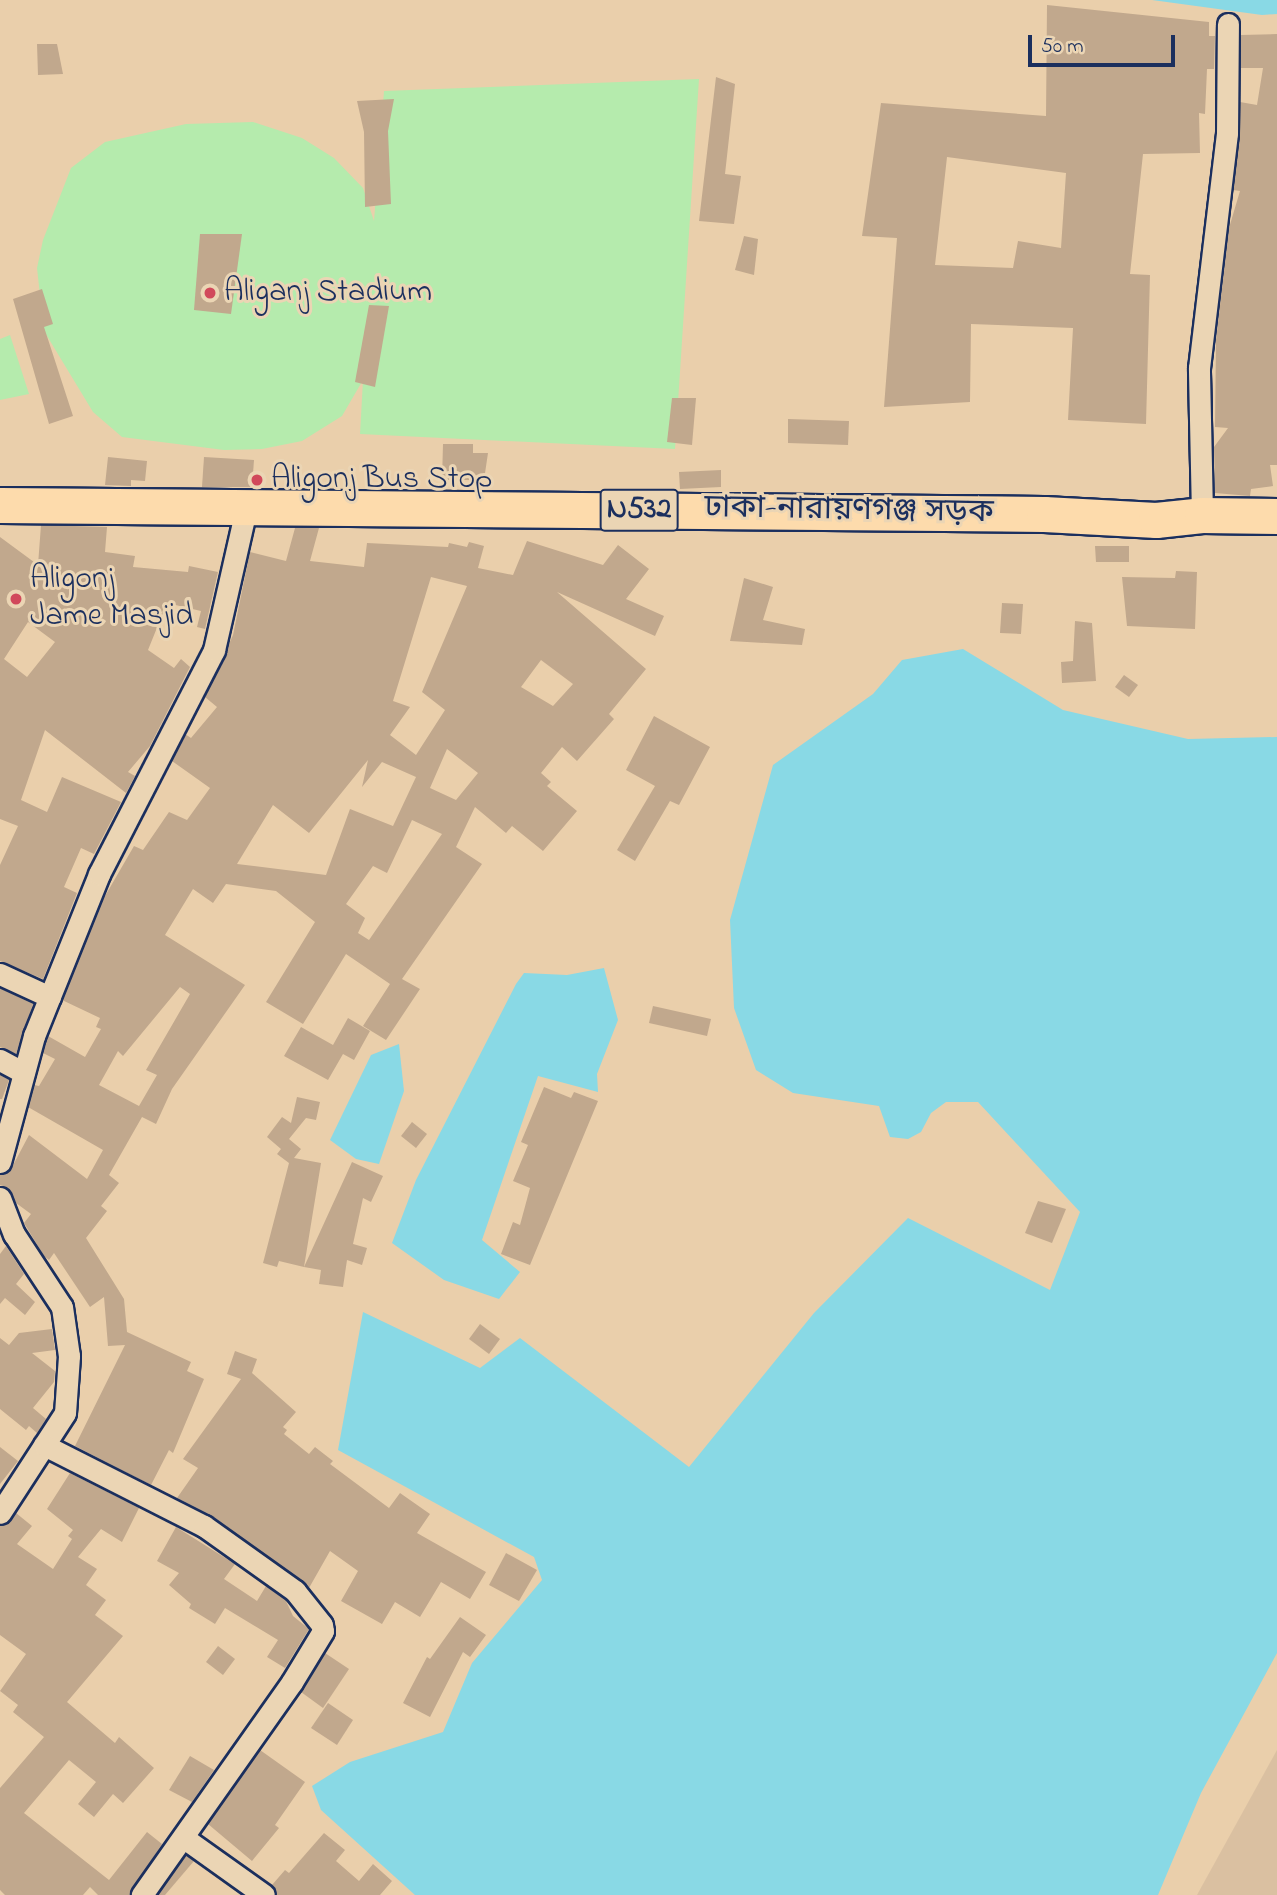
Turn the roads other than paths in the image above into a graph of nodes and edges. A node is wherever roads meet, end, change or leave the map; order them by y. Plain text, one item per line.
1 (1228, 24) dead end
2 (0, 505) edge
3 (246, 509) junction
4 (1202, 515) junction
5 (1277, 516) edge
6 (0, 974) edge
7 (50, 997) junction
8 (0, 1060) edge
9 (24, 1073) junction
10 (0, 1162) edge
11 (0, 1198) edge
12 (44, 1445) junction
13 (0, 1513) edge
14 (184, 1838) junction
15 (142, 1895) edge
16 (264, 1895) edge

1 - 4 street
2 - 3 highway, ঢাকা-নারায়ণগঞ্জ সড়ক / N532
3 - 4 highway, ঢাকা-নারায়ণগঞ্জ সড়ক / N532
3 - 7 street
4 - 5 highway, ঢাকা-নারায়ণগঞ্জ সড়ক / N532
6 - 7 street
7 - 9 street
8 - 9 street
9 - 10 street
11 - 12 street
12 - 13 street
12 - 14 street
14 - 15 street
14 - 16 street

